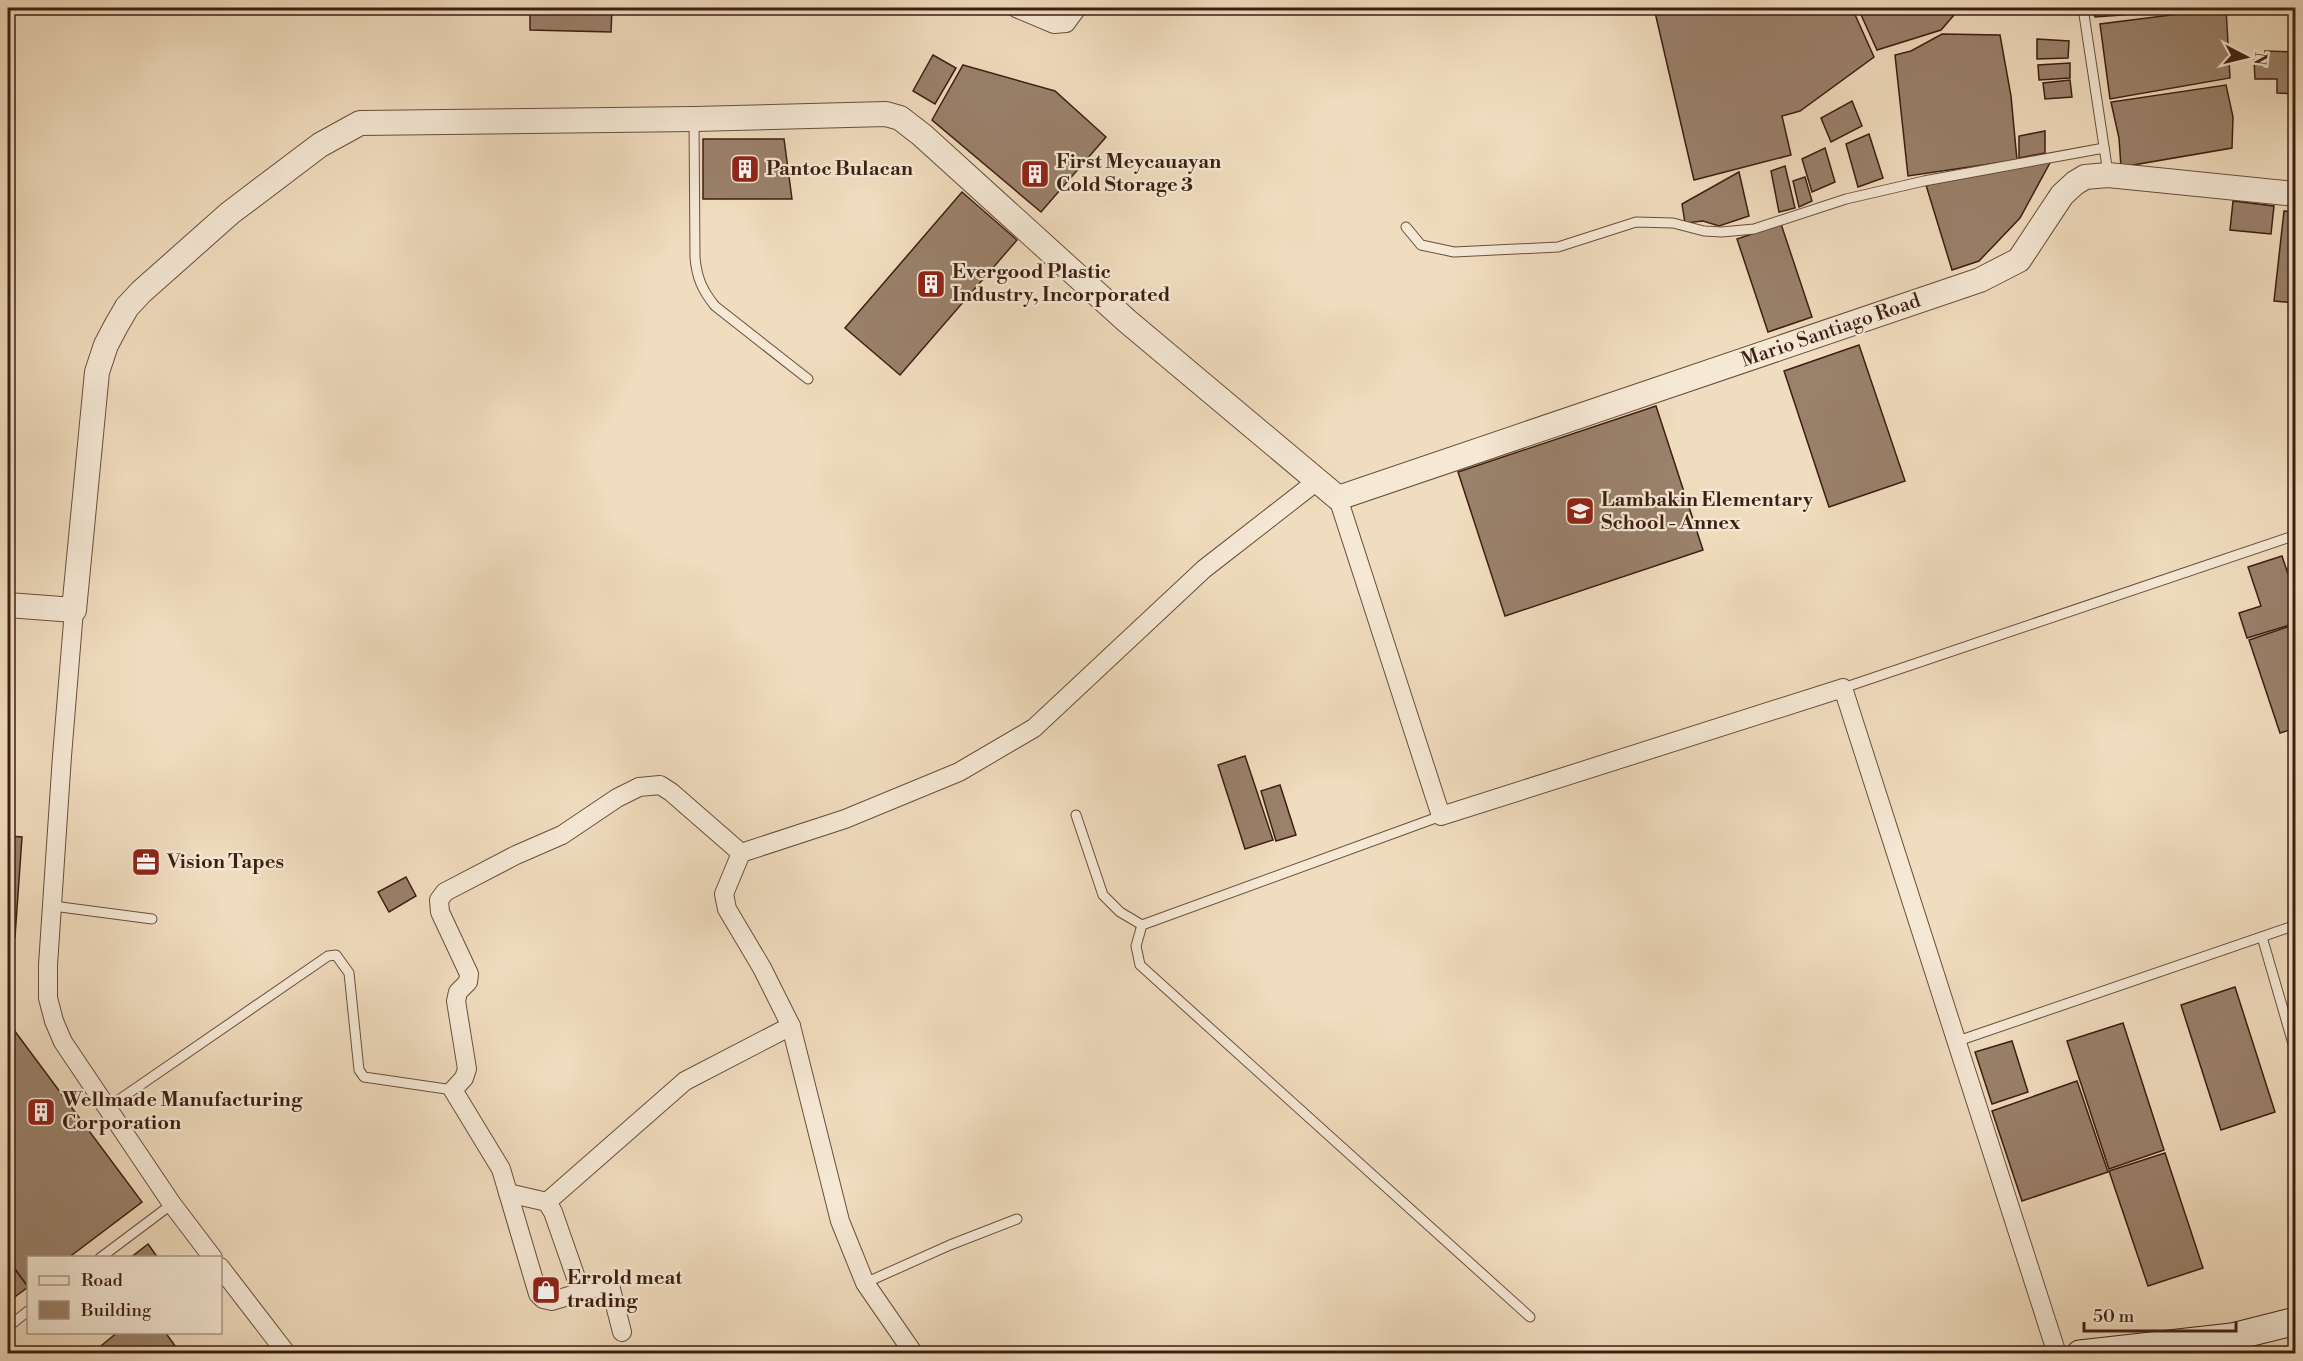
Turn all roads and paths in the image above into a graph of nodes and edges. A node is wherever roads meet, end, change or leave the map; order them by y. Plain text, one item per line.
1 (1016, 8) edge
2 (1077, 8) edge
3 (2083, 8) edge
4 (694, 119) junction
5 (2104, 148) junction
6 (2108, 175) junction
7 (2295, 194) edge
8 (1406, 227) dead end
9 (808, 379) dead end
10 (1317, 481) junction
11 (1338, 498) junction
12 (2295, 535) edge
13 (8, 605) edge
14 (74, 610) junction
15 (1843, 688) junction
16 (1076, 815) dead end
17 (1441, 816) junction
18 (741, 853) junction
19 (53, 906) junction
20 (152, 919) dead end
21 (1142, 925) junction
22 (2295, 925) edge
23 (2262, 937) junction
24 (792, 1026) junction
25 (1955, 1042) junction
26 (2295, 1054) edge
27 (453, 1090) junction
28 (107, 1108) junction
29 (508, 1193) junction
30 (547, 1203) junction
31 (171, 1204) junction
32 (1017, 1220) dead end
33 (101, 1256) edge
34 (212, 1256) edge
35 (222, 1270) edge
36 (865, 1283) junction
37 (581, 1292) junction
38 (27, 1312) edge
39 (1530, 1317) dead end
40 (2295, 1320) edge
41 (8, 1327) edge
42 (622, 1332) dead end
43 (287, 1353) edge
44 (914, 1353) edge
45 (2056, 1353) edge
46 (2080, 1353) edge

1 - 2 street
3 - 5 lane
4 - 9 lane
4 - 10 street
4 - 14 street
5 - 6 lane
5 - 8 lane
6 - 7 street, Mario Santiago Road
6 - 11 street, Mario Santiago Road
10 - 11 street
10 - 18 street
11 - 17 street
12 - 15 lane
13 - 14 street
14 - 19 street
15 - 17 street
15 - 25 street
16 - 21 lane
17 - 21 lane
18 - 24 street
18 - 27 street
19 - 20 lane
19 - 28 street
21 - 39 lane
22 - 23 lane
23 - 25 lane
23 - 26 lane
24 - 30 street
24 - 36 street
25 - 45 street
27 - 28 lane
27 - 29 street
28 - 31 street
29 - 30 street
29 - 37 street
30 - 37 street
31 - 33 lane
31 - 34 street
32 - 36 lane
35 - 43 street
36 - 44 street
37 - 42 street
38 - 41 lane
40 - 46 main road

